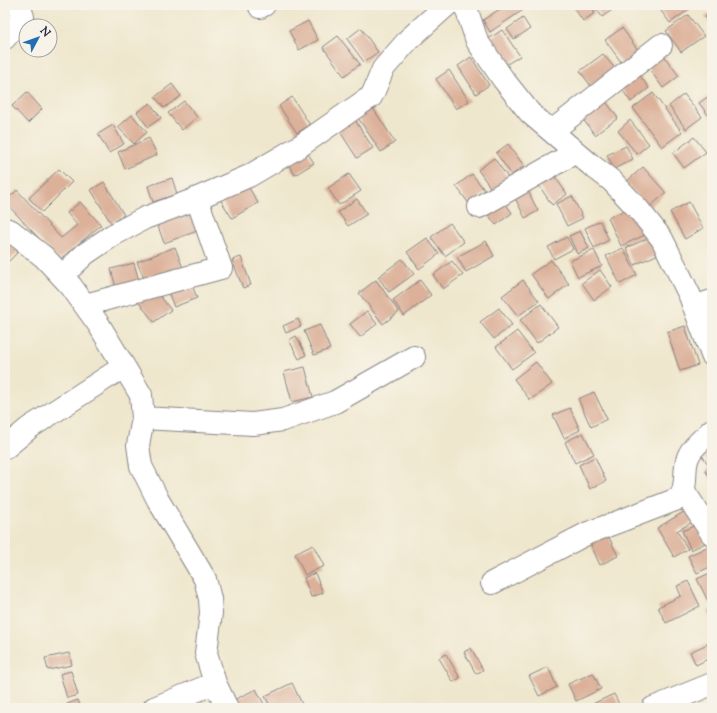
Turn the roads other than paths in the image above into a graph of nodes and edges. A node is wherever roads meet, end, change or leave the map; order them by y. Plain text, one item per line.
1 (19, 5) edge
2 (447, 5) edge
3 (465, 5) edge
4 (5, 38) edge
5 (662, 45) dead end
6 (552, 131) junction
7 (576, 152) junction
8 (197, 199) junction
9 (479, 207) dead end
10 (5, 229) edge
11 (62, 276) junction
12 (703, 304) edge
13 (84, 305) junction
14 (712, 355) edge
15 (414, 357) dead end
16 (123, 367) junction
17 (143, 418) junction
18 (712, 430) edge
19 (5, 448) edge
20 (684, 491) junction
21 (712, 534) edge
22 (492, 583) dead end
23 (215, 683) junction
24 (712, 684) edge
25 (154, 708) edge
26 (227, 708) edge
27 (653, 708) edge

1 - 4 street
2 - 8 street
3 - 6 street
5 - 6 street
6 - 7 street
7 - 9 street
7 - 12 street
8 - 11 street
8 - 13 street
10 - 11 street
11 - 13 street
12 - 14 street
13 - 16 street
15 - 17 street
16 - 17 street
16 - 19 street
17 - 23 street
18 - 20 street
20 - 21 street
20 - 22 street
23 - 25 street
23 - 26 street
24 - 27 street

